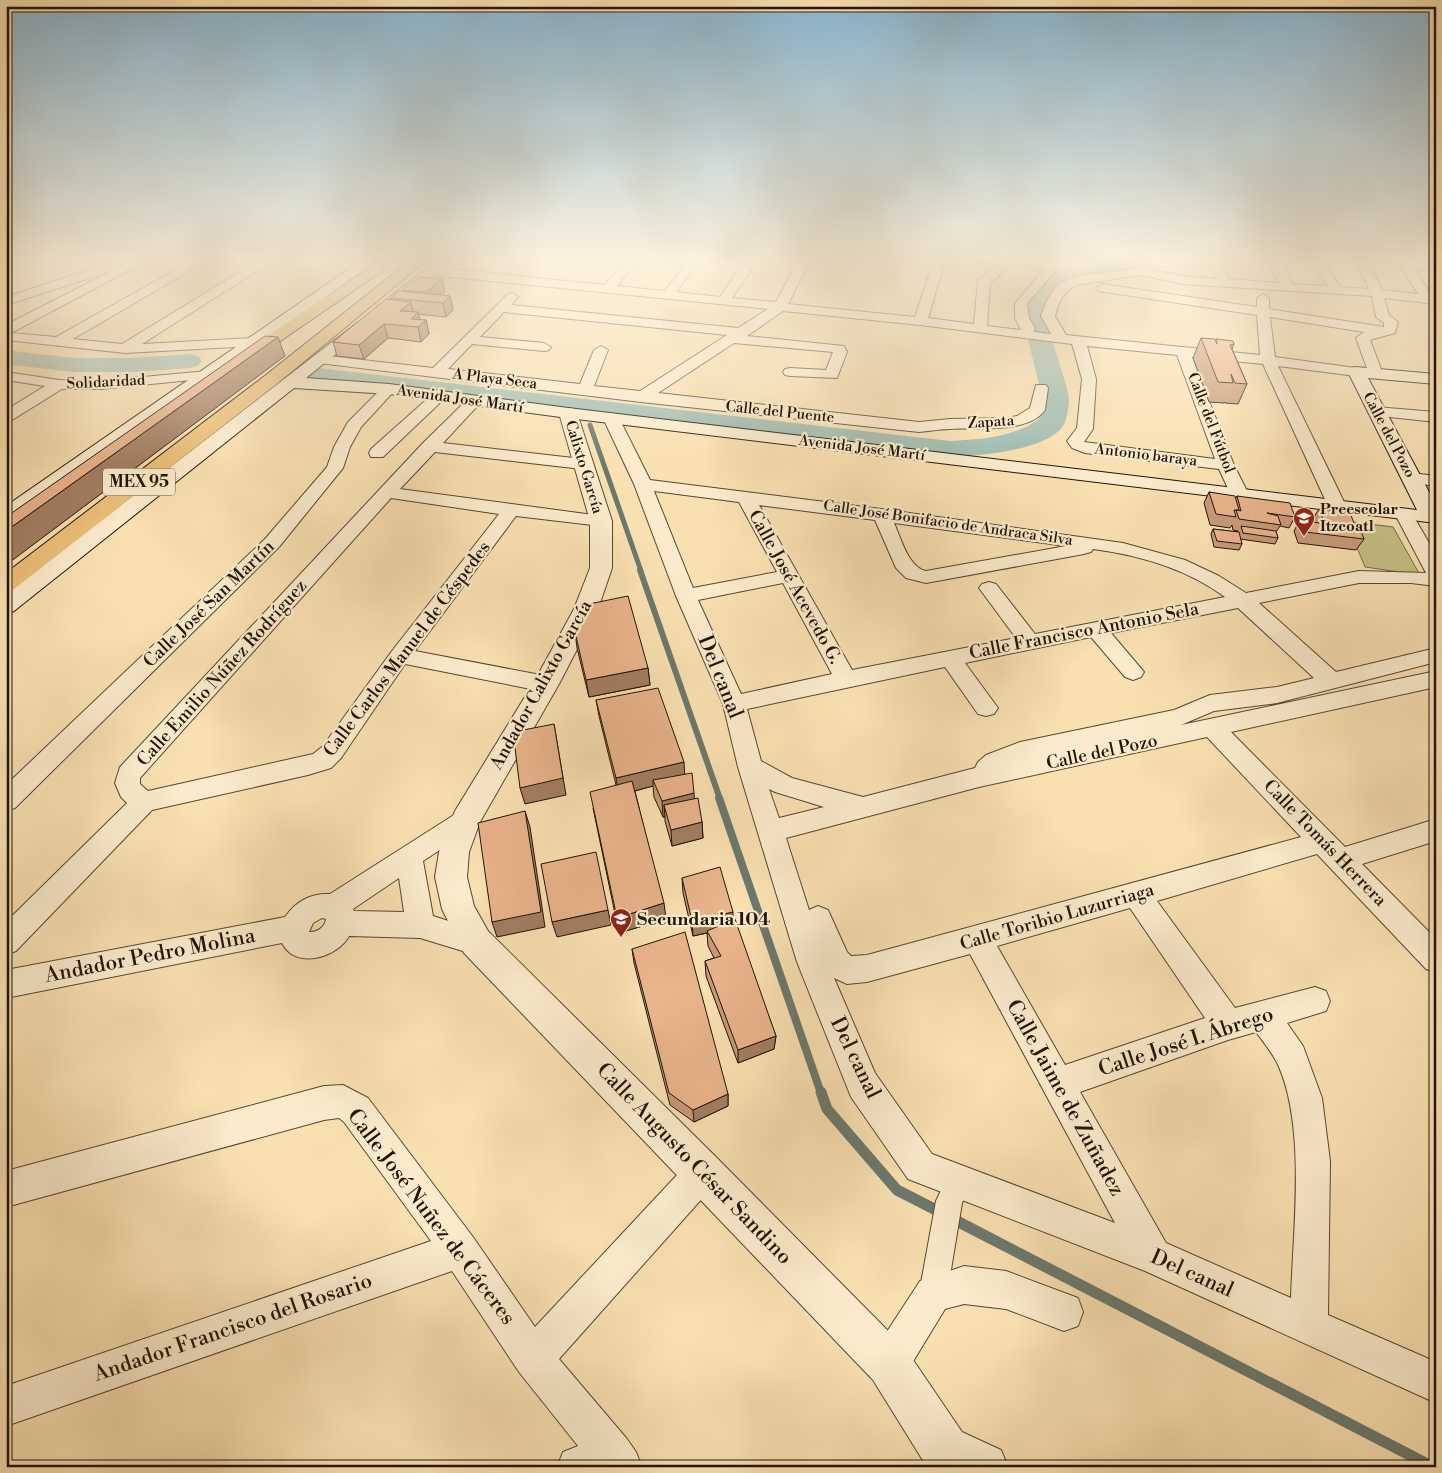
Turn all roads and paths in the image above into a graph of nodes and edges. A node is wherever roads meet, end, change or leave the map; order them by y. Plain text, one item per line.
1 (83, 328) edge
2 (159, 328) edge
3 (273, 328) edge
4 (290, 328) edge
5 (336, 328) edge
6 (360, 328) edge
7 (481, 328) edge
8 (668, 328) edge
9 (750, 328) edge
10 (971, 328) edge
11 (1028, 328) edge
12 (1052, 328) edge
13 (1265, 328) edge
14 (1364, 328) edge
15 (1390, 328) edge
16 (980, 329) joint
17 (1384, 332) junction
18 (1027, 335) junction
19 (6, 336) edge
20 (738, 336) junction
21 (1056, 338) junction
22 (469, 340) junction
23 (1078, 340) junction
24 (58, 342) junction
25 (253, 342) junction
26 (544, 347) dead end
27 (125, 349) junction
28 (602, 350) dead end
29 (1183, 351) junction
30 (319, 360) junction
31 (1268, 360) junction
32 (437, 372) junction
33 (790, 372) dead end
34 (1356, 372) junction
35 (1376, 374) junction
36 (207, 375) junction
37 (6, 376) edge
38 (1436, 379) edge
39 (290, 383) junction
40 (59, 384) junction
41 (1041, 388) dead end
42 (390, 389) junction
43 (585, 390) junction
44 (440, 396) junction
45 (641, 397) junction
46 (474, 401) junction
47 (1376, 412) junction
48 (568, 413) junction
49 (6, 417) edge
50 (1436, 417) edge
51 (611, 418) junction
52 (919, 427) joint
53 (429, 446) junction
54 (377, 453) dead end
55 (582, 464) junction
56 (1226, 465) junction
57 (1412, 478) junction
58 (1436, 481) edge
59 (643, 484) junction
60 (387, 492) junction
61 (1240, 494) junction
62 (745, 496) junction
63 (1337, 506) junction
64 (511, 510) junction
65 (881, 514) junction
66 (1404, 514) junction
67 (6, 516) edge
68 (1435, 520) edge
69 (601, 521) junction
70 (6, 528) edge
71 (1105, 545) junction
72 (1436, 573) edge
73 (787, 576) junction
74 (1436, 580) edge
75 (6, 584) edge
76 (989, 588) dead end
77 (686, 596) junction
78 (1242, 600) junction
79 (6, 606) edge
80 (1096, 629) junction
81 (1030, 642) junction
82 (1436, 655) edge
83 (400, 656) junction
84 (950, 658) junction
85 (1133, 672) dead end
86 (846, 679) junction
87 (1436, 679) edge
88 (1331, 681) junction
89 (546, 684) junction
90 (734, 704) junction
91 (986, 708) dead end
92 (1213, 728) junction
93 (750, 767) junction
94 (979, 777) junction
95 (6, 801) edge
96 (144, 802) junction
97 (861, 807) junction
98 (466, 820) junction
99 (1436, 830) edge
100 (770, 832) junction
101 (1332, 851) junction
102 (409, 856) junction
103 (451, 877) joint
104 (1136, 894) junction
105 (338, 915) junction
106 (818, 919) dead end
107 (420, 925) junction
108 (977, 939) junction
109 (6, 942) edge
110 (476, 942) junction
111 (1436, 958) edge
112 (6, 984) edge
113 (1315, 1001) dead end
114 (1263, 1016) junction
115 (1228, 1026) junction
116 (1058, 1084) junction
117 (703, 1172) junction
118 (6, 1189) edge
119 (954, 1191) junction
120 (460, 1250) junction
121 (1154, 1256) junction
122 (933, 1294) junction
123 (1064, 1312) dead end
124 (1309, 1326) junction
125 (533, 1358) junction
126 (889, 1364) junction
127 (1436, 1382) edge
128 (6, 1406) edge
129 (960, 1461) edge
130 (604, 1463) edge

1 - 24 street
2 - 27 street
3 - 25 main road
4 - 70 main road, MEX 95
5 - 75 main road, MEX 95
6 - 30 main road
7 - 22 street
8 - 20 street
9 - 20 street
10 - 16 street
11 - 18 street
12 - 21 street
13 - 31 street
14 - 17 street
15 - 17 street
16 - 18 street
17 - 35 street
18 - 21 street
19 - 24 street, Solidaridad
20 - 33 street
20 - 45 street
21 - 23 street
22 - 26 street
22 - 32 street
23 - 29 street
23 - 56 street, Antonio baraya
24 - 27 street, Solidaridad
25 - 27 street, Solidaridad
25 - 36 main road
28 - 43 street
29 - 31 street
29 - 56 street, Calle del Fútbol
30 - 32 street, A Playa Seca
30 - 39 main road
31 - 34 street
31 - 63 street
32 - 43 street, A Playa Seca
34 - 35 main road
34 - 47 main road, Calle del Pozo
35 - 38 main road
36 - 40 street, Solidaridad
36 - 67 main road
37 - 40 street, Solidaridad
39 - 42 main road, Avenida José Martí
39 - 79 main road
40 - 49 street
41 - 52 street, Zapata
42 - 44 main road, Avenida José Martí
42 - 95 street, Calle José San Martín
43 - 45 street, A Playa Seca
44 - 46 main road, Avenida José Martí
44 - 54 street
45 - 52 street, Calle del Puente
46 - 48 main road, Avenida José Martí
46 - 53 street, Calle Emilio Núñez Rodríguez
47 - 50 street
47 - 57 main road, Calle del Pozo
48 - 51 main road, Avenida José Martí
48 - 55 main road, Calixto García
51 - 59 street, Del canal
51 - 61 main road, Avenida José Martí
53 - 55 street
53 - 60 street, Calle Emilio Núñez Rodríguez
55 - 69 main road, Calixto García
56 - 61 street, Calle del Fútbol
57 - 58 street
57 - 68 main road, Calle del Pozo
59 - 62 street, Calle José Bonifacio de Andraca Silva
59 - 77 street, Del canal
60 - 64 street
60 - 96 street, Calle Emilio Núñez Rodríguez
61 - 63 main road, Avenida José Martí
62 - 65 street, Calle José Bonifacio de Andraca Silva
62 - 73 street, Calle José Acevedo G.
63 - 66 main road, Avenida José Martí
64 - 69 street
64 - 83 street, Calle Carlos Manuel de Céspedes
65 - 71 street, Calle José Bonifacio de Andraca Silva
65 - 71 street
66 - 68 main road, Avenida José Martí
66 - 72 street
69 - 89 main road, Andador Calixto García
71 - 78 street, Calle José Bonifacio de Andraca Silva
73 - 77 street
73 - 86 street, Calle José Acevedo G.
74 - 78 street, Calle Francisco Antonio Sela
76 - 81 street
77 - 90 street, Del canal
78 - 80 street, Calle Francisco Antonio Sela
78 - 88 street, Calle José Bonifacio de Andraca Silva
80 - 81 street, Calle Francisco Antonio Sela
80 - 85 street
81 - 84 street, Calle Francisco Antonio Sela
82 - 88 street
83 - 89 street
83 - 96 street, Calle Carlos Manuel de Céspedes
84 - 86 street, Calle Francisco Antonio Sela
84 - 91 street
86 - 90 street, Calle Francisco Antonio Sela
87 - 92 street, Calle del Pozo
88 - 94 street
89 - 98 main road, Andador Calixto García
90 - 93 street, Del canal
92 - 94 street, Calle del Pozo
92 - 101 street, Calle Tomás Herrera
93 - 97 street
93 - 100 street, Del canal
94 - 97 street, Calle del Pozo
96 - 109 street
97 - 100 street, Calle del Pozo
98 - 102 street
98 - 103 main road, Andador Calixto García
99 - 101 street, Calle Toribio Luzurriaga
100 - 119 street, Del canal
101 - 104 street, Calle Toribio Luzurriaga
101 - 111 street, Calle Tomás Herrera
102 - 105 street
102 - 107 street
103 - 110 main road, Calle Augusto César Sandino
104 - 108 street, Calle Toribio Luzurriaga
104 - 115 street
105 - 107 street
105 - 112 street, Andador Pedro Molina
106 - 108 street, Calle Toribio Luzurriaga
107 - 110 street
108 - 116 street, Calle Jaime de Zuñadez
110 - 117 main road, Calle Augusto César Sandino
113 - 114 street, Calle José I. Ábrego
114 - 115 street, Calle José I. Ábrego
114 - 124 street
115 - 116 street, Calle José I. Ábrego
116 - 121 street, Calle Jaime de Zuñadez
117 - 125 street
117 - 126 main road, Calle Augusto César Sandino
118 - 120 street, Calle José Nuñez de Cáceres
119 - 121 street, Del canal
119 - 122 street
120 - 125 street, Calle José Nuñez de Cáceres
120 - 128 street, Andador Francisco del Rosario
121 - 124 street, Del canal
122 - 123 street
122 - 126 street
124 - 127 street, Del canal
125 - 130 street, Calle José Nuñez de Cáceres
126 - 129 main road, Calle Augusto César Sandino

